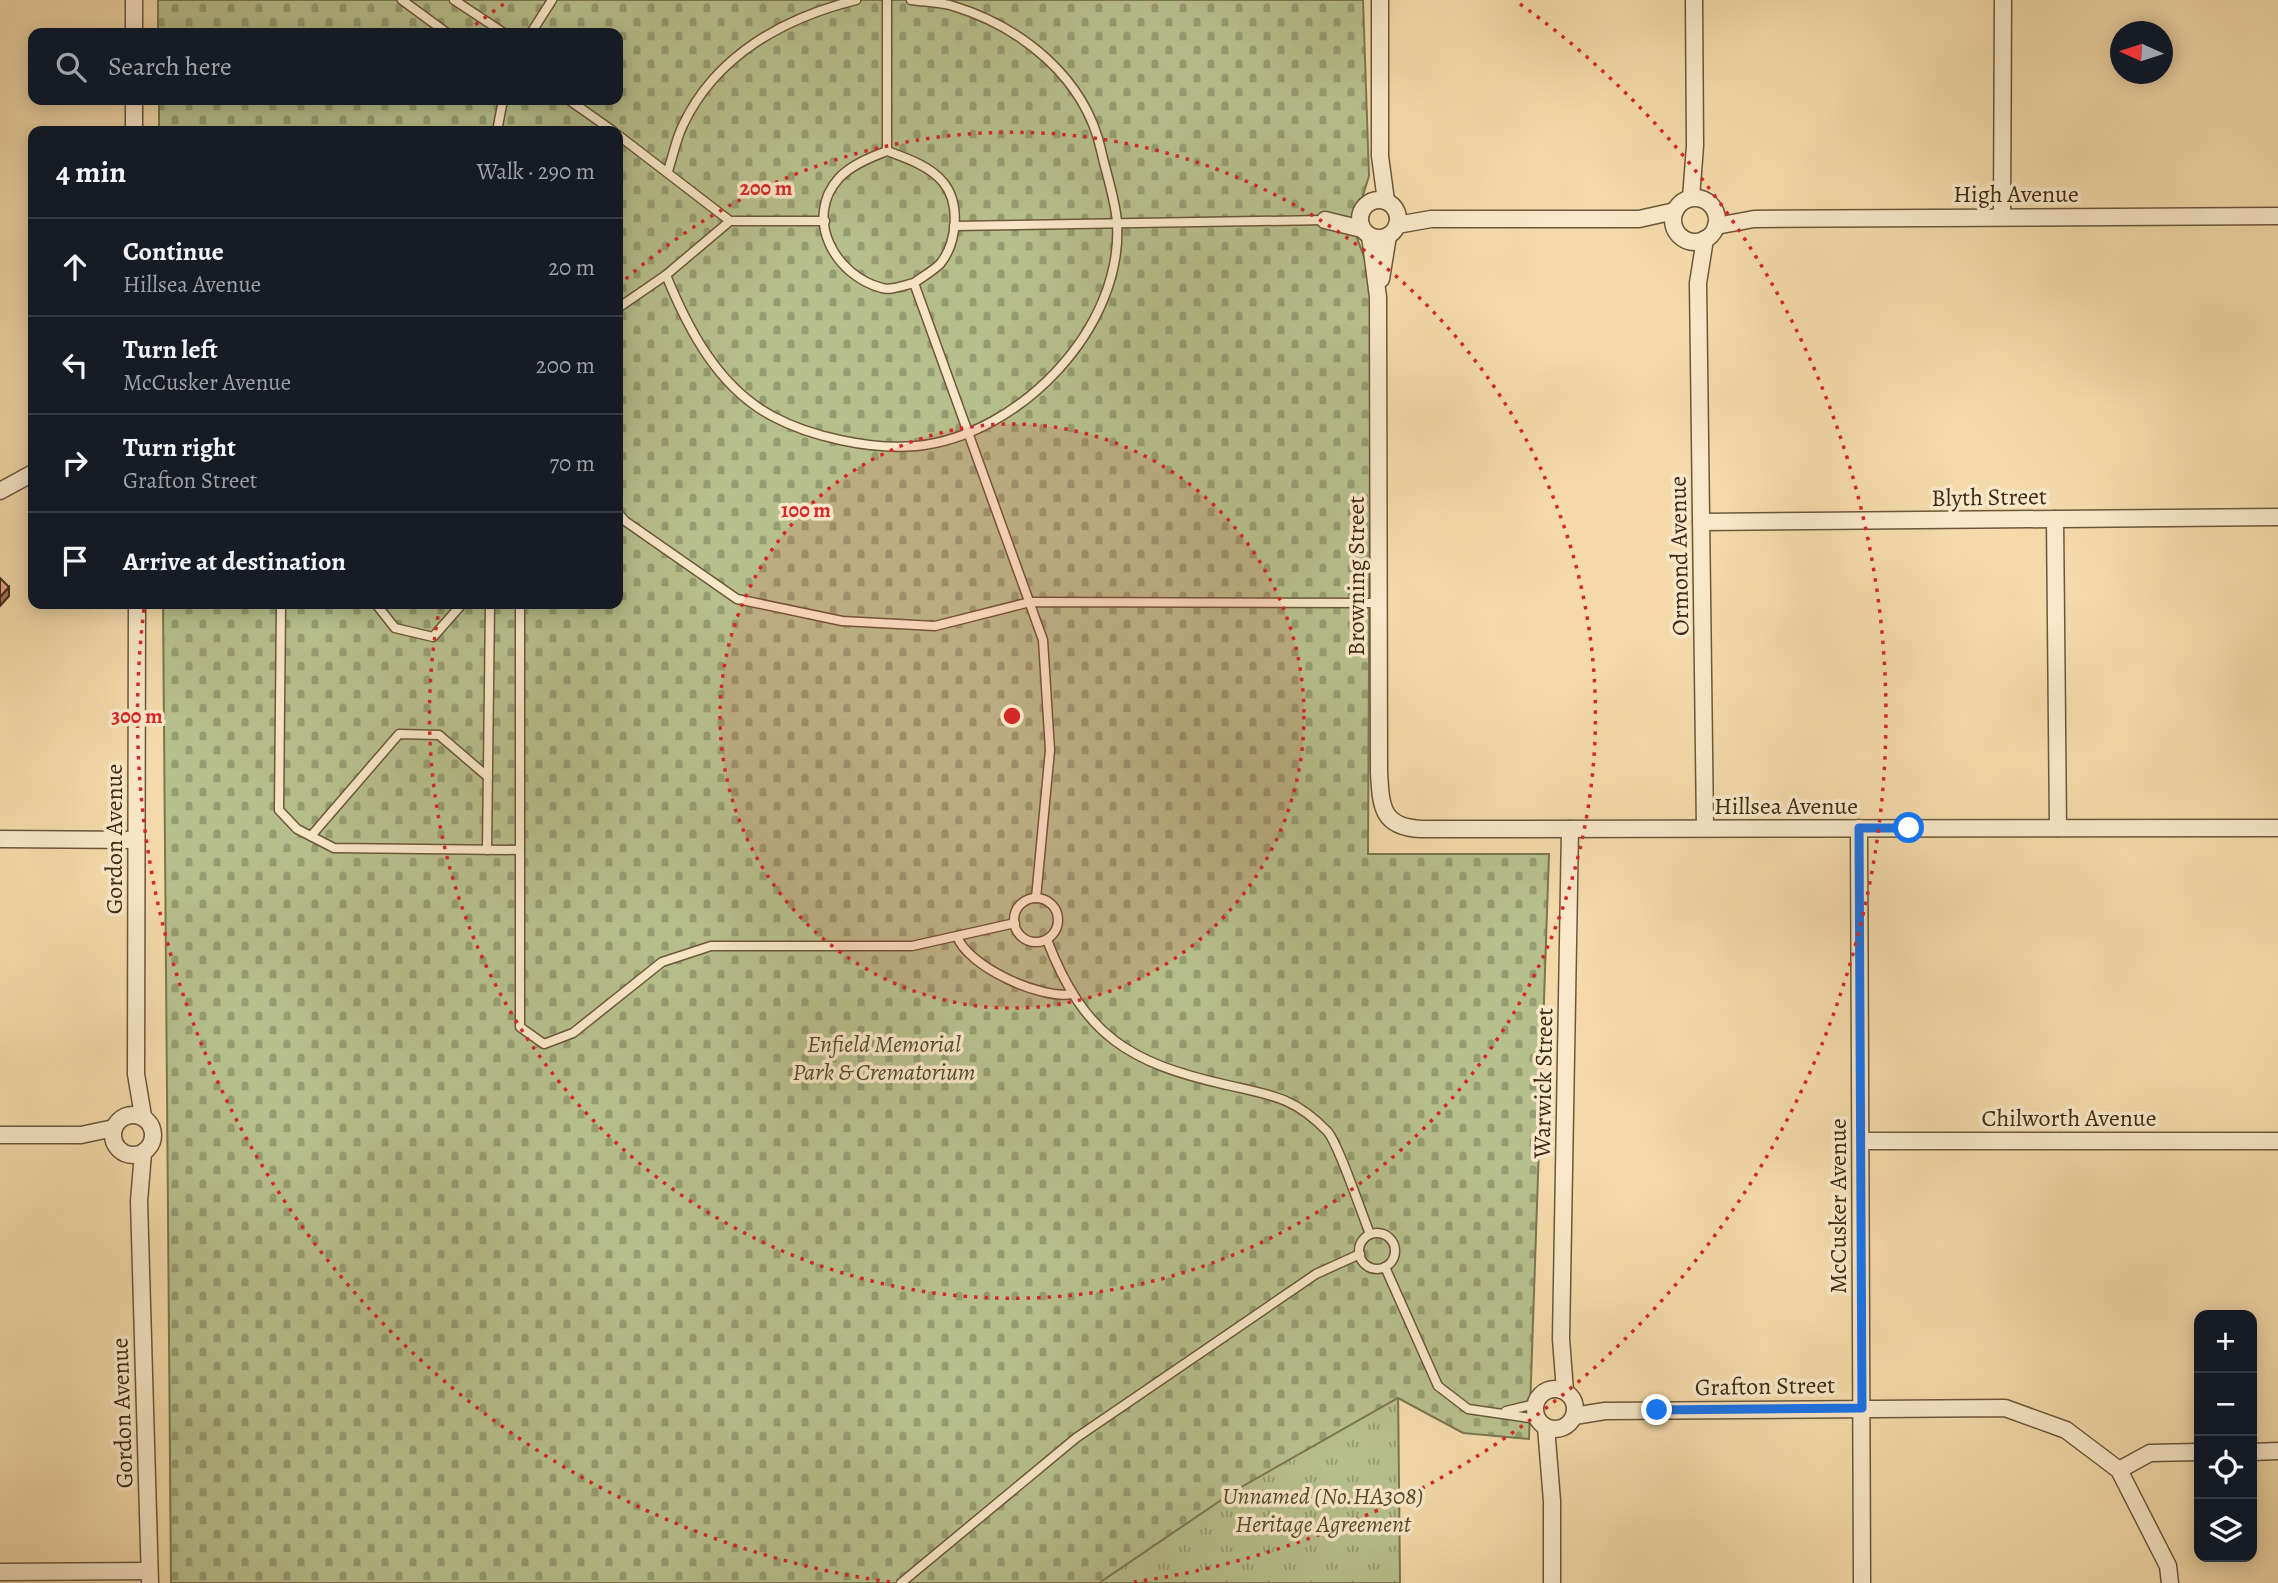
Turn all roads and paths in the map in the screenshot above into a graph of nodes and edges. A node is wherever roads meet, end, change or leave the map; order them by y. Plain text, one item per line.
1 (134, 0) edge
2 (402, 0) edge
3 (454, 0) edge
4 (552, 0) edge
5 (856, 0) edge
6 (887, 0) edge
7 (911, 0) edge
8 (1380, 0) edge
9 (1695, 0) edge
10 (2003, 0) edge
11 (134, 28) edge
12 (440, 28) edge
13 (496, 28) edge
14 (534, 28) edge
15 (134, 105) edge
16 (502, 105) edge
17 (576, 105) edge
18 (134, 126) edge
19 (498, 126) edge
20 (606, 126) edge
21 (623, 139) edge
22 (887, 151) junction
23 (668, 171) junction
24 (1707, 209) junction
25 (1675, 211) junction
26 (1383, 214) junction
27 (2278, 216) edge
28 (2003, 217) junction
29 (1639, 219) junction
30 (1325, 220) junction
31 (730, 221) junction
32 (825, 221) junction
33 (1117, 222) junction
34 (954, 226) junction
35 (1675, 229) junction
36 (1366, 233) junction
37 (1705, 239) junction
38 (1688, 241) junction
39 (666, 275) junction
40 (914, 283) junction
41 (1698, 283) junction
42 (1378, 297) junction
43 (623, 305) edge
44 (968, 433) junction
45 (28, 476) edge
46 (0, 491) edge
47 (2278, 517) edge
48 (623, 519) edge
49 (2055, 519) junction
50 (1701, 523) junction
51 (1030, 602) junction
52 (1378, 603) junction
53 (137, 609) edge
54 (281, 609) edge
55 (380, 609) edge
56 (458, 609) edge
57 (490, 609) edge
58 (520, 609) edge
59 (488, 777) junction
60 (1705, 828) junction
61 (1859, 828) junction
62 (2058, 828) junction
63 (2278, 828) edge
64 (1421, 829) joint
65 (1570, 829) junction
66 (311, 836) junction
67 (0, 839) edge
68 (136, 839) junction
69 (487, 850) junction
70 (520, 850) junction
71 (1036, 898) junction
72 (1015, 923) junction
73 (957, 936) junction
74 (1047, 940) junction
75 (1072, 994) junction
76 (136, 1115) junction
77 (0, 1135) edge
78 (2278, 1141) edge
79 (118, 1142) junction
80 (1861, 1142) junction
81 (143, 1153) junction
82 (139, 1201) junction
83 (1370, 1234) junction
84 (1360, 1254) junction
85 (1385, 1267) junction
86 (1566, 1399) junction
87 (1862, 1408) junction
88 (1499, 1412) junction
89 (1544, 1420) junction
90 (2278, 1451) edge
91 (2194, 1452) edge
92 (2257, 1452) edge
93 (2119, 1470) junction
94 (0, 1572) edge
95 (150, 1577) edge
96 (901, 1583) edge
97 (1552, 1583) edge
98 (1862, 1583) edge
99 (2170, 1583) edge

1 - 11 street
2 - 12 lane
3 - 13 lane
4 - 14 lane
5 - 23 lane
6 - 22 lane
7 - 33 lane
8 - 26 street, Browning Street
9 - 24 street
10 - 28 street
15 - 18 street
16 - 19 lane
17 - 20 lane
21 - 23 lane
22 - 32 lane
22 - 34 lane
23 - 31 lane
24 - 25 street
24 - 28 street, High Avenue
24 - 37 street
25 - 29 street
25 - 35 street
26 - 29 street
26 - 30 street
26 - 36 street
26 - 36 street, Browning Street
26 - 42 street, Browning Street
27 - 28 street, High Avenue
29 - 35 street
30 - 33 lane
30 - 36 street
31 - 32 lane
31 - 39 lane
32 - 40 lane
33 - 34 lane
33 - 44 lane
34 - 40 lane
35 - 38 street
36 - 42 street, Browning Street
37 - 38 street
37 - 41 street, Ormond Avenue
38 - 41 street, Ormond Avenue
39 - 43 lane
39 - 44 lane
40 - 44 lane
41 - 50 street, Ormond Avenue
42 - 52 street, Browning Street
44 - 51 lane
45 - 46 street
47 - 49 street, Blyth Street
48 - 51 lane
49 - 50 street, Blyth Street
49 - 62 street
50 - 60 street, Ormond Avenue
51 - 52 lane
51 - 71 lane
52 - 64 street, Browning Street
53 - 68 street, Gordon Avenue
54 - 66 lane
55 - 56 lane
57 - 59 lane
58 - 70 lane
59 - 66 lane
59 - 69 lane
60 - 61 street, Hillsea Avenue
60 - 65 street, Hillsea Avenue
61 - 62 street, Hillsea Avenue
61 - 80 street, McCusker Avenue
62 - 63 street, Hillsea Avenue
64 - 65 street, Hillsea Avenue
65 - 86 street, Warwick Street
66 - 69 lane
67 - 68 street
68 - 76 street, Gordon Avenue
69 - 70 lane
70 - 73 lane
71 - 72 lane
71 - 74 lane
72 - 73 lane
72 - 74 lane
73 - 75 lane
74 - 75 lane
75 - 83 lane
76 - 79 street
76 - 81 street
77 - 79 street
78 - 80 street, Chilworth Avenue
79 - 81 street
79 - 82 street, Gordon Avenue
80 - 87 street, McCusker Avenue
81 - 82 street, Gordon Avenue
82 - 95 street, Gordon Avenue
83 - 84 lane
83 - 85 lane
84 - 85 lane
84 - 96 lane
85 - 88 lane
86 - 87 street, Grafton Street
86 - 89 street
86 - 89 street
87 - 93 street, Grafton Street
87 - 98 street, McCusker Avenue
88 - 89 lane
88 - 89 lane
89 - 97 street
90 - 92 street
91 - 93 street
93 - 99 street
94 - 95 street

